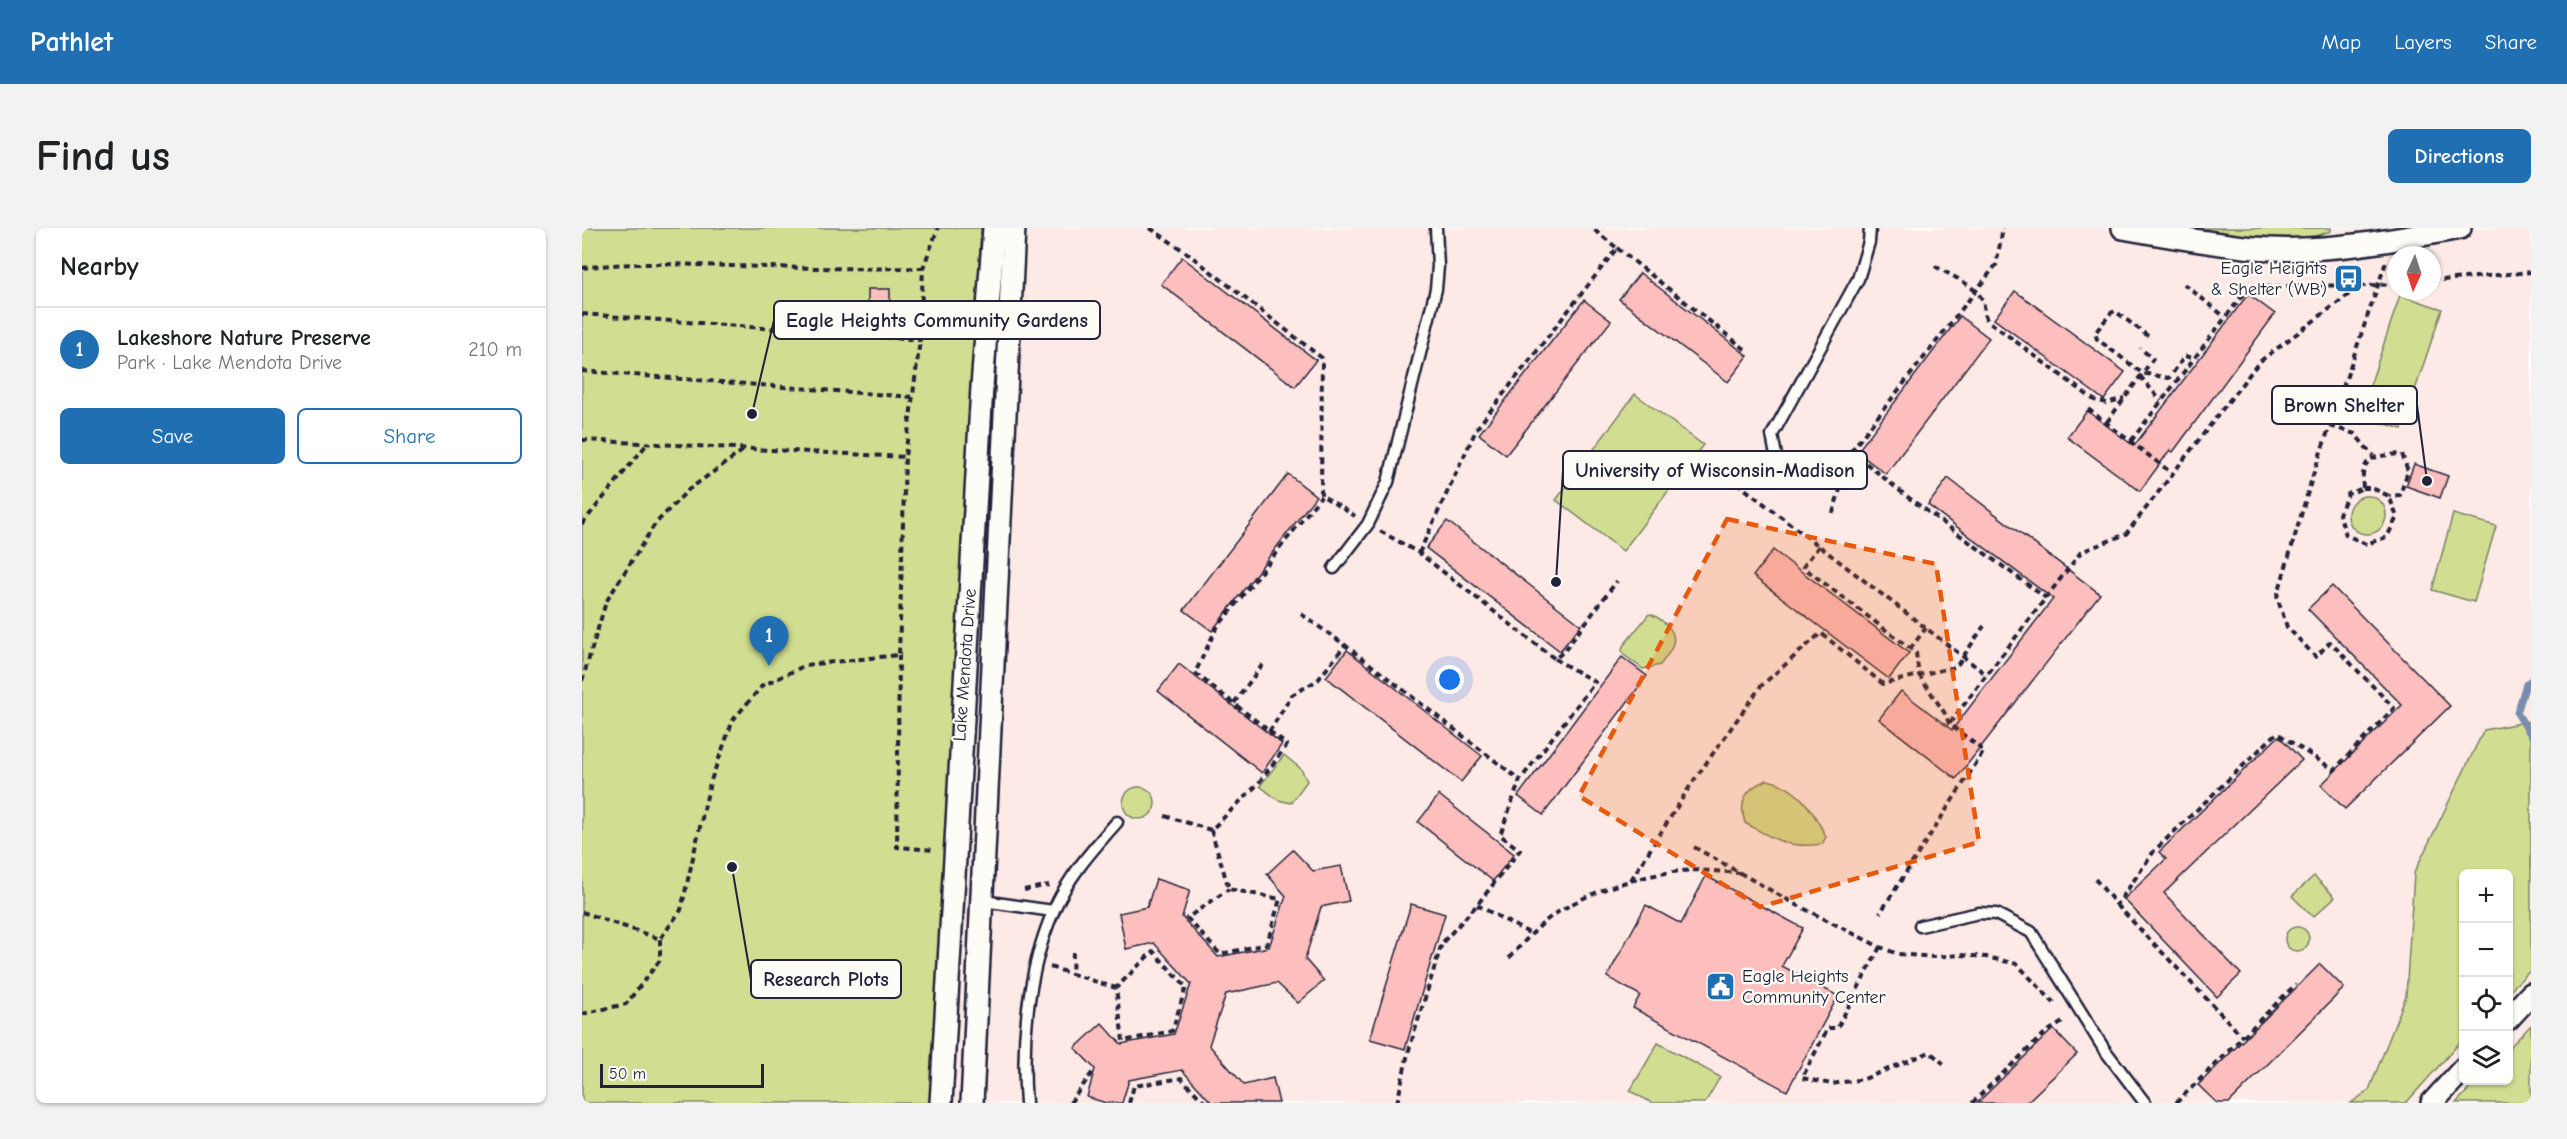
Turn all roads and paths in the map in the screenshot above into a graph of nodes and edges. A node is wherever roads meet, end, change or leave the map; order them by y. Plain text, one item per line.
1 (938, 228) edge
2 (994, 228) edge
3 (1014, 228) edge
4 (1436, 228) edge
5 (1592, 228) edge
6 (1870, 228) edge
7 (2003, 228) edge
8 (2123, 228) edge
9 (2460, 228) edge
10 (2392, 241) junction
11 (1617, 248) junction
12 (1935, 266) dead end
13 (582, 268) edge
14 (923, 268) junction
15 (2531, 272) edge
16 (2441, 279) edge
17 (2184, 284) dead end
18 (2379, 285) junction
19 (2387, 285) edge
20 (2360, 286) junction
21 (1976, 291) junction
22 (582, 314) edge
23 (2225, 317) junction
24 (2148, 336) dead end
25 (920, 340) junction
26 (2140, 348) dead end
27 (1746, 350) dead end
28 (2193, 358) junction
29 (582, 371) edge
30 (2141, 375) junction
31 (912, 396) junction
32 (2124, 398) junction
33 (2161, 401) junction
34 (2088, 409) dead end
35 (2107, 422) junction
36 (2330, 426) junction
37 (582, 440) edge
38 (2131, 441) junction
39 (647, 443) junction
40 (746, 448) junction
41 (1851, 451) junction
42 (2373, 456) junction
43 (905, 457) junction
44 (1779, 471) dead end
45 (2173, 474) junction
46 (1737, 483) dead end
47 (2363, 488) junction
48 (1321, 495) dead end
49 (2389, 496) junction
50 (1833, 513) dead end
51 (582, 524) edge
52 (1819, 546) junction
53 (1419, 553) dead end
54 (1334, 568) dead end
55 (2046, 598) junction
56 (1301, 614) dead end
57 (1984, 626) dead end
58 (1926, 628) junction
59 (1346, 645) junction
60 (1910, 649) junction
61 (1963, 657) junction
62 (1555, 659) dead end
63 (1263, 664) dead end
64 (1919, 675) junction
65 (1987, 675) junction
66 (582, 681) edge
67 (1234, 703) junction
68 (1949, 724) junction
69 (1269, 732) junction
70 (1520, 780) junction
71 (1165, 816) dead end
72 (1117, 822) dead end
73 (1211, 831) junction
74 (1694, 847) dead end
75 (1742, 873) junction
76 (2095, 879) dead end
77 (1631, 880) junction
78 (1229, 889) junction
79 (983, 901) junction
80 (1477, 905) junction
81 (2117, 905) junction
82 (1053, 911) junction
83 (582, 912) edge
84 (1880, 912) dead end
85 (1920, 926) dead end
86 (1531, 934) junction
87 (660, 939) junction
88 (1880, 947) junction
89 (1073, 952) dead end
90 (1509, 958) dead end
91 (1037, 963) junction
92 (1072, 974) junction
93 (2296, 984) dead end
94 (1116, 988) junction
95 (2531, 994) edge
96 (2057, 1006) dead end
97 (2062, 1013) dead end
98 (582, 1014) edge
99 (2513, 1014) edge
100 (2066, 1020) junction
101 (2073, 1028) dead end
102 (2243, 1037) junction
103 (1944, 1064) dead end
104 (1095, 1070) dead end
105 (2459, 1073) edge
106 (941, 1103) edge
107 (972, 1103) edge
108 (1026, 1103) edge
109 (1070, 1103) edge
110 (1129, 1103) edge
111 (1205, 1103) edge
112 (1397, 1103) edge
113 (1972, 1103) edge
114 (2145, 1103) edge
115 (2176, 1103) edge
116 (2432, 1103) edge

1 - 14 path
2 - 106 street, Lake Mendota Drive
3 - 79 street, Lake Mendota Drive
4 - 54 lane
5 - 11 path
6 - 44 lane
7 - 21 path
8 - 10 street
9 - 10 street
10 - 18 path
11 - 27 path
11 - 53 path
12 - 21 path
13 - 14 path
14 - 25 path
15 - 16 path
17 - 23 path
18 - 19 path
18 - 20 path
18 - 36 path
20 - 23 path
20 - 45 path
21 - 32 path
21 - 41 path
22 - 25 path
23 - 28 path
24 - 30 path
25 - 31 path
26 - 30 path
28 - 30 path
28 - 33 path
29 - 31 path
30 - 32 path
30 - 33 path
31 - 43 path
32 - 35 path
33 - 38 path
34 - 35 path
35 - 38 path
36 - 42 path
36 - 81 path
37 - 39 path
38 - 45 path
39 - 40 path
39 - 51 path
40 - 43 path
40 - 66 path
41 - 50 path
41 - 55 path
42 - 47 path
42 - 49 path
43 - 87 path
45 - 55 path
46 - 52 path
47 - 49 path
47 - 49 path
48 - 67 path
52 - 58 path
52 - 60 path
55 - 65 path
56 - 59 path
57 - 61 path
58 - 60 path
58 - 61 path
59 - 69 path
59 - 70 path
60 - 64 path
61 - 64 path
61 - 65 path
62 - 70 path
63 - 67 path
64 - 68 path
64 - 77 path
65 - 68 path
67 - 69 path
68 - 84 path
69 - 73 path
70 - 80 path
71 - 73 path
72 - 82 lane
73 - 78 path
74 - 75 path
75 - 77 path
75 - 88 path
76 - 81 path
77 - 86 path
78 - 78 path
79 - 82 lane
79 - 107 street, Lake Mendota Drive
80 - 86 path
80 - 112 path
81 - 102 path
82 - 91 lane
83 - 87 path
85 - 114 lane
86 - 90 path
87 - 98 path
88 - 96 path
88 - 103 path
89 - 92 path
91 - 92 path
91 - 108 lane
92 - 94 path
93 - 102 path
94 - 94 path
95 - 99 street
97 - 100 path
100 - 101 path
100 - 113 path
102 - 115 path
104 - 109 path
105 - 116 street
110 - 111 path

